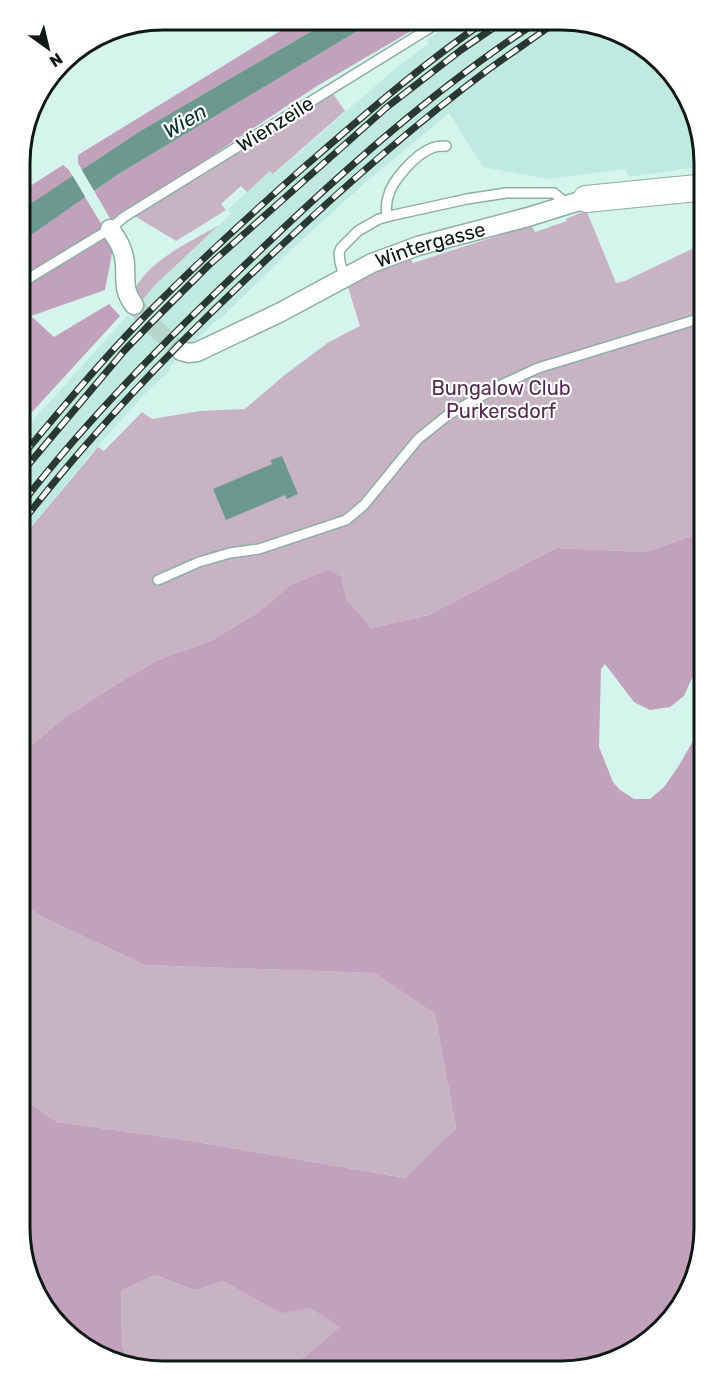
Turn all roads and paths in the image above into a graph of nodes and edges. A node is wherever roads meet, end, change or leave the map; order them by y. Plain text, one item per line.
1 (426, 30) edge
2 (446, 146) dead end
3 (694, 188) edge
4 (577, 202) junction
5 (387, 216) junction
6 (110, 229) junction
7 (344, 277) junction
8 (30, 278) edge
9 (128, 300) tunnel mouth
10 (694, 320) edge
11 (181, 351) dead end
12 (158, 580) dead end

1 - 6 lane, Wienzeile
2 - 5 lane
3 - 4 street, Wintergasse
4 - 5 lane
4 - 7 street, Wintergasse
5 - 7 lane
6 - 8 lane, Wienzeile
6 - 9 street
7 - 11 street, Wintergasse
10 - 12 lane

